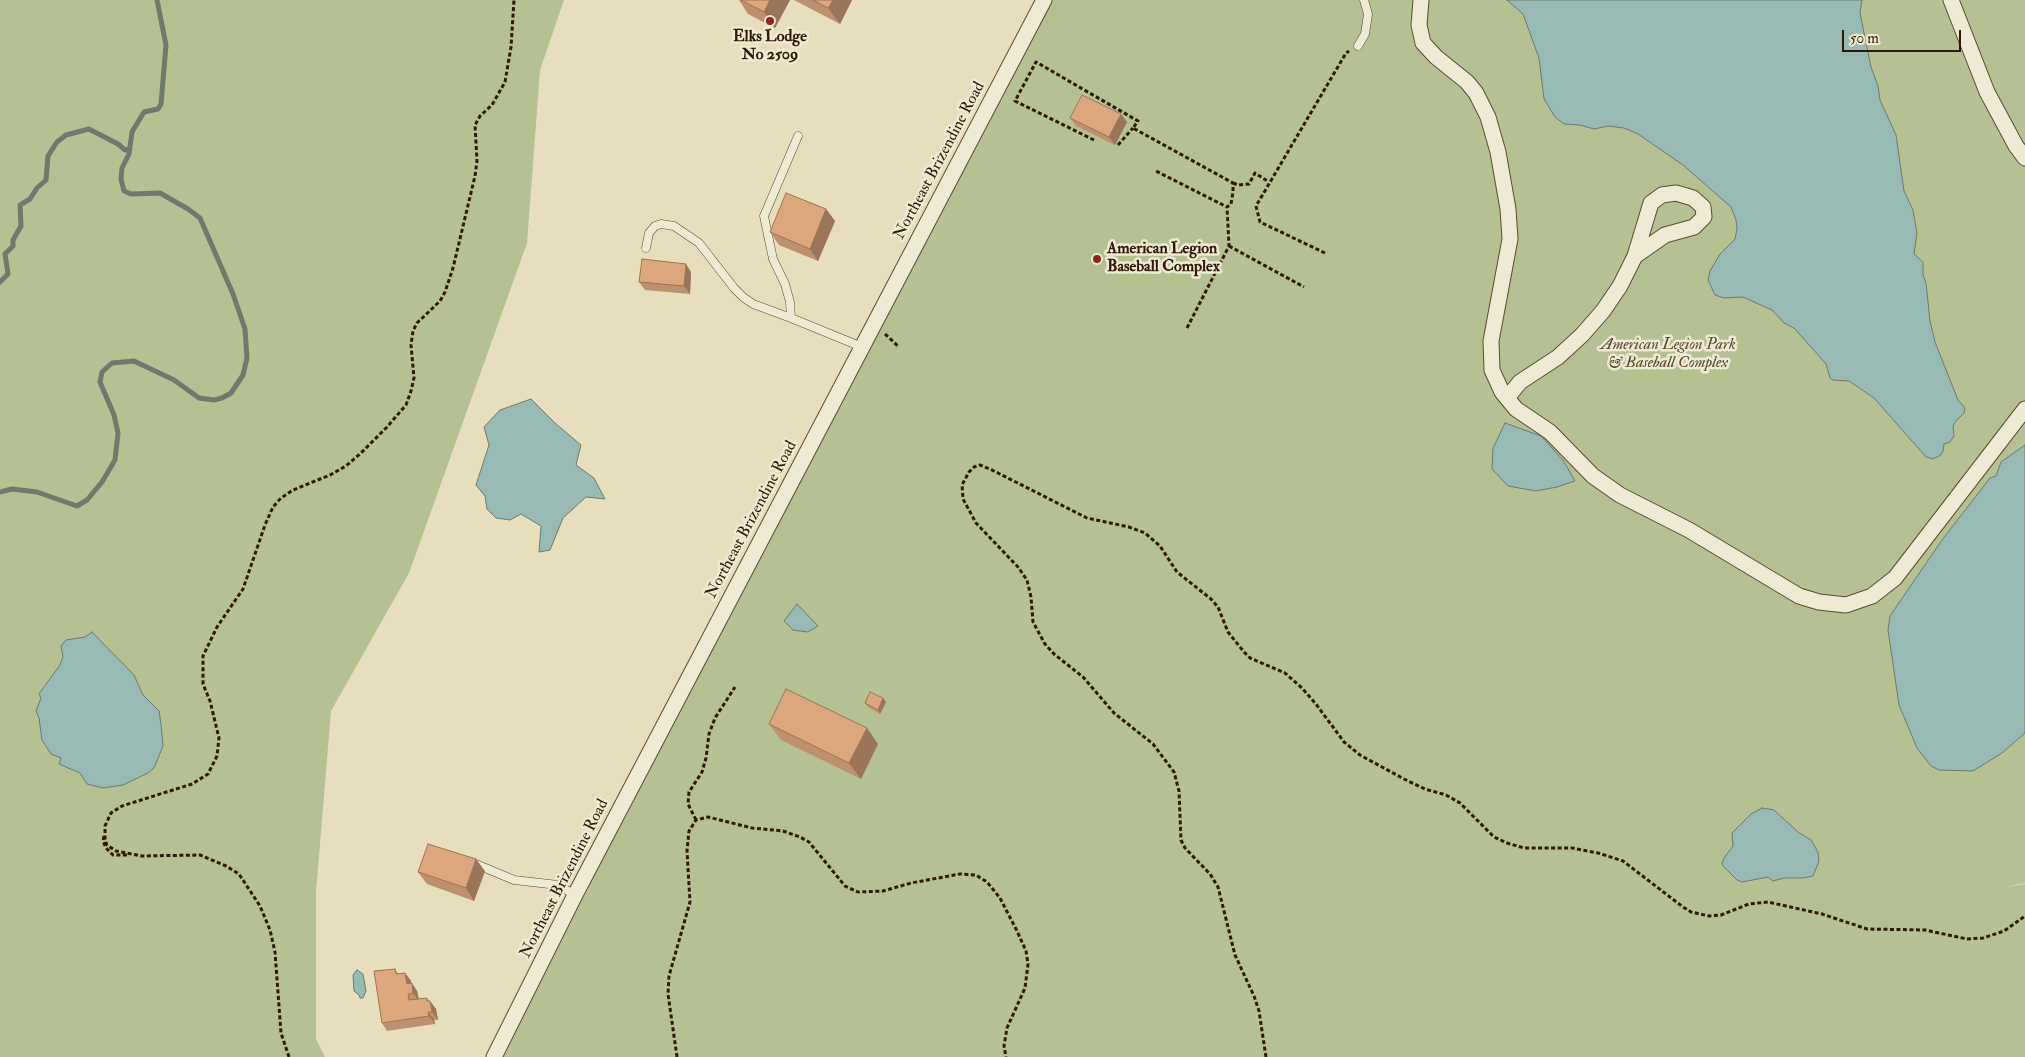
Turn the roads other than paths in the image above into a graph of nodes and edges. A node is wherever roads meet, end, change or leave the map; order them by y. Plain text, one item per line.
1 (1044, 0) edge
2 (1364, 0) edge
3 (1421, 0) edge
4 (1951, 0) edge
5 (1358, 46) road end
6 (798, 136) dead end
7 (2025, 158) edge
8 (646, 248) dead end
9 (1635, 256) junction
10 (791, 318) junction
11 (862, 347) junction
12 (1507, 398) junction
13 (2025, 409) edge
14 (464, 860) edge
15 (575, 896) junction
16 (494, 1057) edge

1 - 11 street, Northeast Brizendine Road
2 - 5 lane
3 - 12 street
4 - 7 street
6 - 10 lane
8 - 10 lane
9 - 9 street
9 - 12 street
10 - 11 lane
11 - 15 street, Northeast Brizendine Road
12 - 13 street
14 - 15 lane
15 - 16 street, Northeast Brizendine Road

